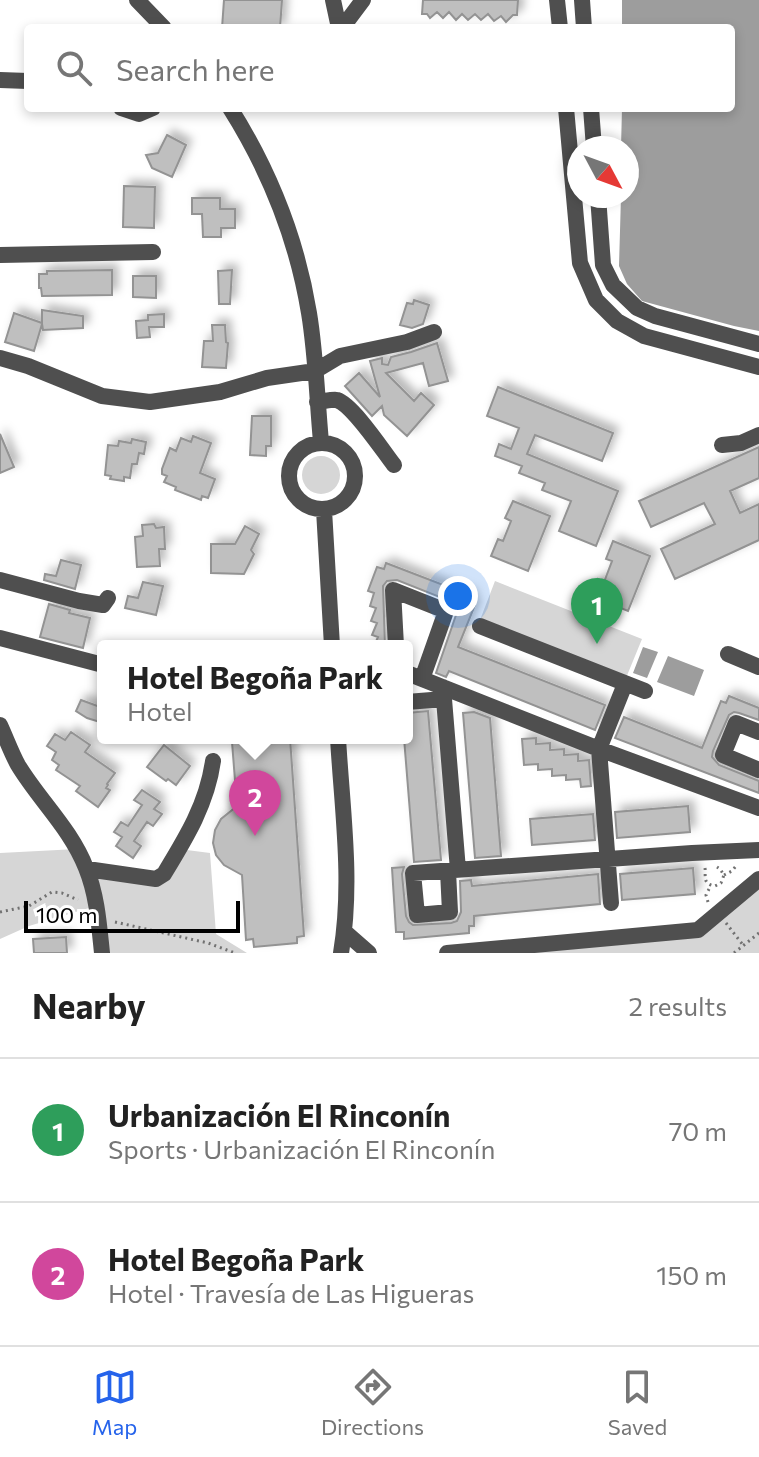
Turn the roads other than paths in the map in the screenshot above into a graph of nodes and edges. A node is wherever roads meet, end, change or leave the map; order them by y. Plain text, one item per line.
1 (137, 0) edge
2 (333, 0) edge
3 (363, 0) edge
4 (557, 0) edge
5 (582, 0) edge
6 (160, 24) edge
7 (340, 24) edge
8 (344, 24) edge
9 (560, 24) edge
10 (584, 24) edge
11 (0, 80) edge
12 (24, 81) edge
13 (232, 112) edge
14 (566, 112) edge
15 (591, 112) edge
16 (593, 136) edge
17 (599, 208) edge
18 (153, 252) dead end
19 (0, 255) edge
20 (434, 332) dead end
21 (759, 344) edge
22 (0, 358) edge
23 (759, 367) edge
24 (315, 371) junction
25 (317, 402) junction
26 (759, 435) edge
27 (321, 442) junction
28 (722, 445) dead end
29 (394, 465) dead end
30 (324, 510) junction
31 (0, 580) edge
32 (108, 598) dead end
33 (480, 626) dead end
34 (0, 638) edge
35 (332, 640) edge
36 (396, 640) edge
37 (728, 654) dead end
38 (97, 663) edge
39 (759, 667) edge
40 (414, 676) edge
41 (625, 684) junction
42 (645, 691) dead end
43 (444, 693) junction
44 (413, 701) edge
45 (0, 725) edge
46 (759, 732) edge
47 (338, 744) edge
48 (599, 749) junction
49 (7, 761) edge
50 (213, 761) dead end
51 (759, 770) edge
52 (759, 808) edge
53 (759, 850) edge
54 (607, 859) junction
55 (87, 869) junction
56 (759, 879) edge
57 (611, 903) dead end
58 (345, 932) junction
59 (102, 953) edge
60 (341, 953) edge
61 (369, 953) edge
62 (447, 953) edge

1 - 6 street
2 - 7 street
3 - 8 street
4 - 9 street
5 - 10 street
11 - 12 street
13 - 24 street
14 - 23 street
15 - 16 street
17 - 21 street
18 - 19 street
20 - 24 street
22 - 24 street
24 - 25 street
25 - 27 street
25 - 29 street
26 - 28 street
27 - 30 street
27 - 30 street
30 - 35 street
31 - 32 street
33 - 41 street
34 - 38 street
36 - 40 street
37 - 39 street
40 - 43 street
41 - 42 street
41 - 48 street
43 - 44 street
43 - 48 street
43 - 54 street
45 - 49 street
46 - 51 street
47 - 58 street
48 - 52 street
48 - 54 street
49 - 55 street
50 - 55 street
53 - 54 street
54 - 57 street
55 - 59 street
56 - 62 street
58 - 60 street
58 - 61 street

